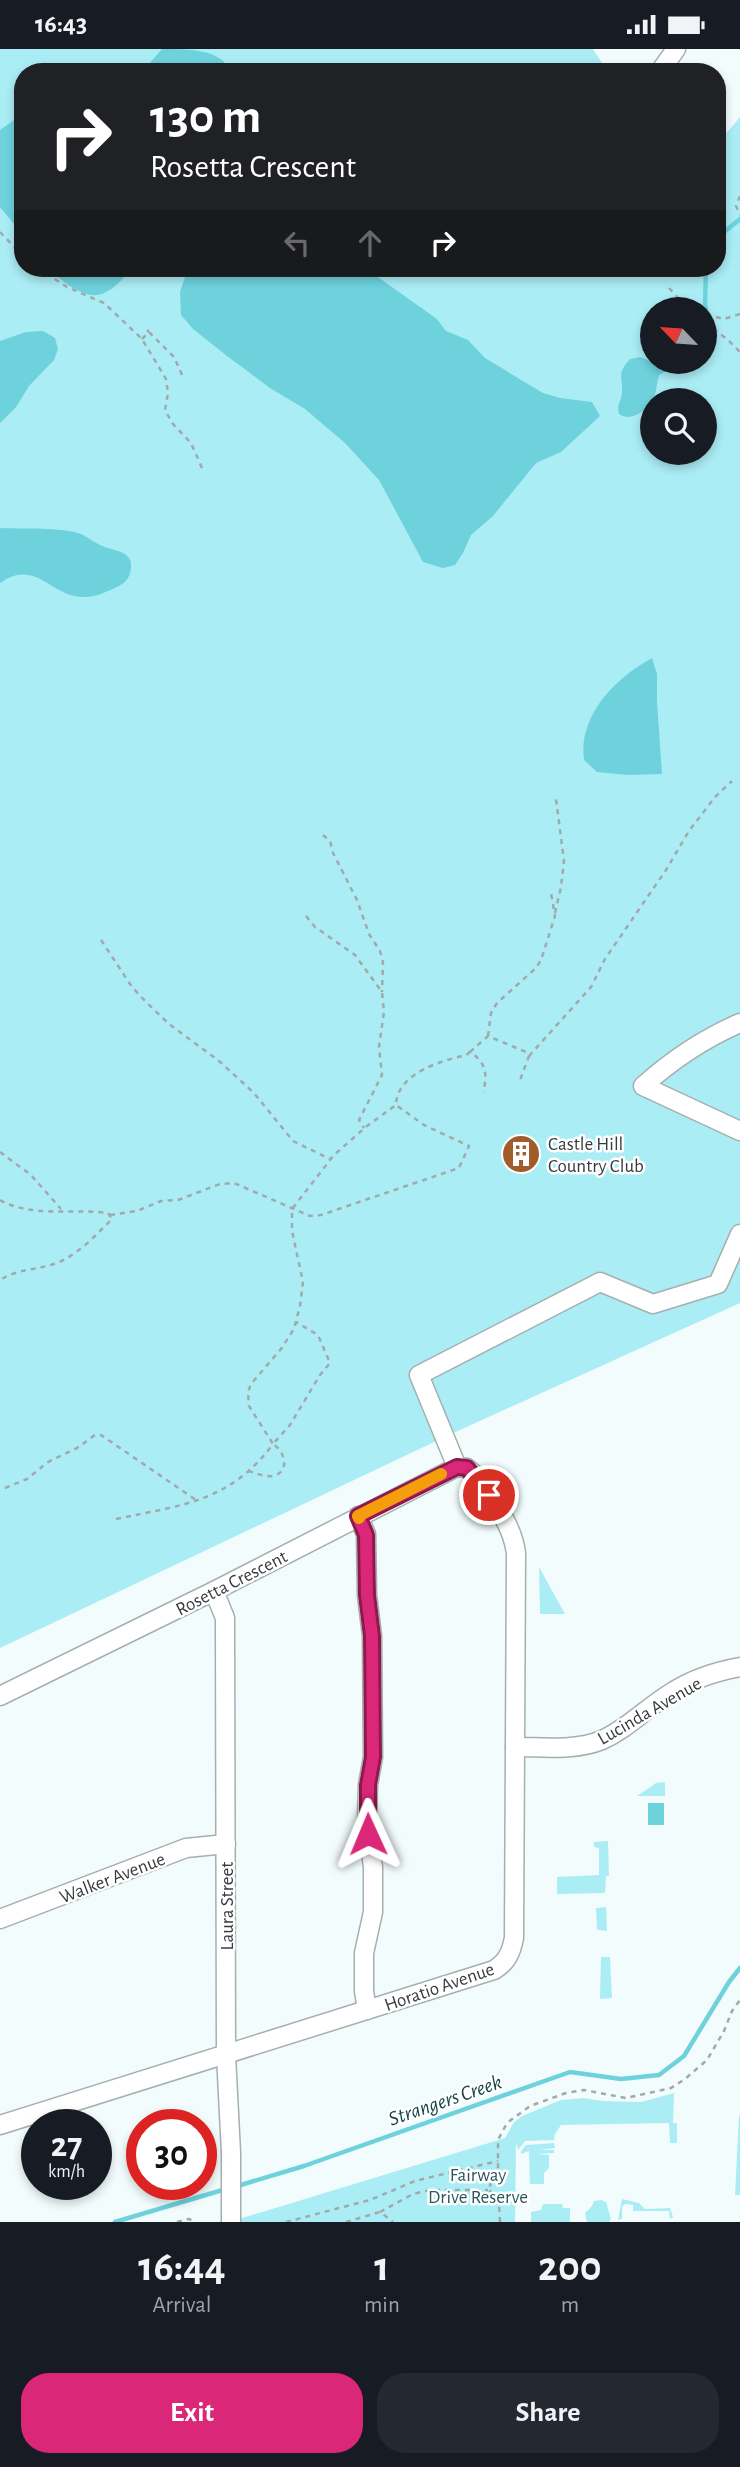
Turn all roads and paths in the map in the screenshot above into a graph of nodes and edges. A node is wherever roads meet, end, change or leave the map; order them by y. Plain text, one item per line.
1 (740, 196) edge
2 (740, 215) edge
3 (0, 232) edge
4 (14, 247) edge
5 (52, 277) edge
6 (669, 288) dead end
7 (677, 297) edge
8 (740, 314) edge
9 (718, 318) edge
10 (718, 332) edge
11 (142, 339) junction
12 (740, 352) edge
13 (183, 377) dead end
14 (202, 468) dead end
15 (732, 781) dead end
16 (556, 799) dead end
17 (323, 835) dead end
18 (551, 893) dead end
19 (306, 916) dead end
20 (555, 916) junction
21 (101, 940) dead end
22 (382, 992) junction
23 (740, 1023) edge
24 (488, 1036) junction
25 (470, 1052) junction
26 (529, 1056) junction
27 (519, 1083) dead end
28 (483, 1092) dead end
29 (396, 1105) junction
30 (364, 1128) junction
31 (740, 1131) edge
32 (0, 1152) edge
33 (330, 1159) junction
34 (0, 1200) edge
35 (292, 1209) junction
36 (60, 1210) junction
37 (110, 1215) junction
38 (740, 1234) edge
39 (0, 1280) edge
40 (296, 1322) junction
41 (273, 1444) junction
42 (459, 1467) junction
43 (248, 1471) junction
44 (5, 1488) dead end
45 (196, 1500) junction
46 (358, 1516) junction
47 (116, 1519) dead end
48 (214, 1591) junction
49 (740, 1667) edge
50 (0, 1696) edge
51 (515, 1747) junction
52 (226, 1844) junction
53 (0, 1919) edge
54 (740, 2000) edge
55 (367, 2011) junction
56 (226, 2055) junction
57 (0, 2125) edge
58 (498, 2161) junction
59 (488, 2190) junction
60 (380, 2212) junction
61 (177, 2222) edge
62 (196, 2222) edge
63 (231, 2222) edge
64 (286, 2222) edge
65 (346, 2222) edge
66 (393, 2222) edge
67 (500, 2222) edge

1 - 2 path
3 - 4 path
5 - 11 path
6 - 7 path
8 - 9 path
10 - 12 path
11 - 13 path
11 - 14 path
15 - 26 path
16 - 20 path
17 - 22 path
18 - 20 path
19 - 22 path
20 - 24 path
21 - 33 path
22 - 30 path
23 - 31 street
24 - 25 path
24 - 26 path
25 - 28 path
25 - 29 path
26 - 27 path
29 - 30 path
29 - 35 path
30 - 33 path
32 - 36 path
33 - 35 path
34 - 36 path
35 - 37 path
35 - 40 path
36 - 37 path
37 - 39 path
38 - 42 street
40 - 41 path
40 - 41 path
41 - 43 path
41 - 43 path
42 - 46 street, Rosetta Crescent
42 - 51 street, Horatio Avenue
43 - 45 path
44 - 45 path
45 - 47 path
46 - 48 street, Rosetta Crescent
46 - 55 street
48 - 50 street, Rosetta Crescent
48 - 52 street, Laura Street
49 - 51 street, Lucinda Avenue
51 - 55 street, Horatio Avenue
52 - 53 street, Walker Avenue
52 - 56 street, Laura Street
54 - 58 path
55 - 56 street, Horatio Avenue
56 - 57 street, Horatio Avenue
56 - 63 street, Laura Street
58 - 59 path
58 - 64 path
59 - 60 path
59 - 67 path
60 - 65 path
60 - 66 path
61 - 62 path

